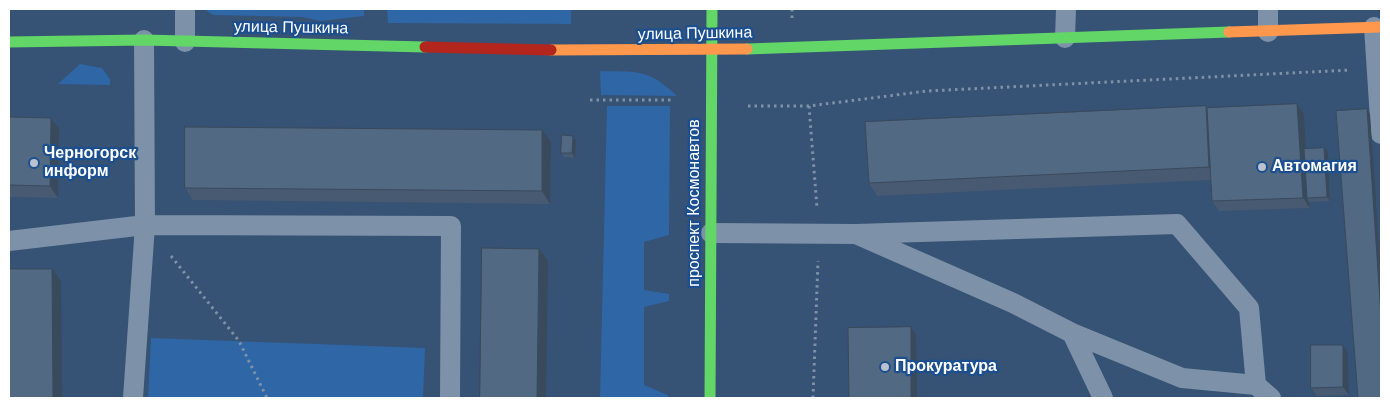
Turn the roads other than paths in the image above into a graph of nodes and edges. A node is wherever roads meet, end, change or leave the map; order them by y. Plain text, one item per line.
1 (185, 9) edge
2 (712, 9) edge
3 (1066, 9) edge
4 (1268, 9) edge
5 (1378, 27) edge
6 (1268, 32) junction
7 (1065, 38) junction
8 (144, 40) junction
9 (9, 42) edge
10 (185, 42) junction
11 (711, 50) junction
12 (1381, 134) edge
13 (145, 225) junction
14 (711, 233) junction
15 (856, 234) junction
16 (9, 241) edge
17 (1072, 333) junction
18 (1256, 385) junction
19 (134, 398) edge
20 (450, 398) edge
21 (710, 398) edge
22 (1103, 398) edge
23 (1272, 398) edge

1 - 10 lane
2 - 11 street, проспект Космонавтов
3 - 7 lane
4 - 6 lane
5 - 6 street, улица Пушкина
5 - 12 lane
6 - 7 street, улица Пушкина
7 - 11 street, улица Пушкина
8 - 9 street, улица Пушкина
8 - 10 street, улица Пушкина
8 - 13 lane
10 - 11 street, улица Пушкина
11 - 14 street, проспект Космонавтов
13 - 16 lane
13 - 19 lane
13 - 20 lane
14 - 15 lane
14 - 21 street, проспект Космонавтов
15 - 17 lane
15 - 18 lane
17 - 18 lane
17 - 22 lane
18 - 23 lane

